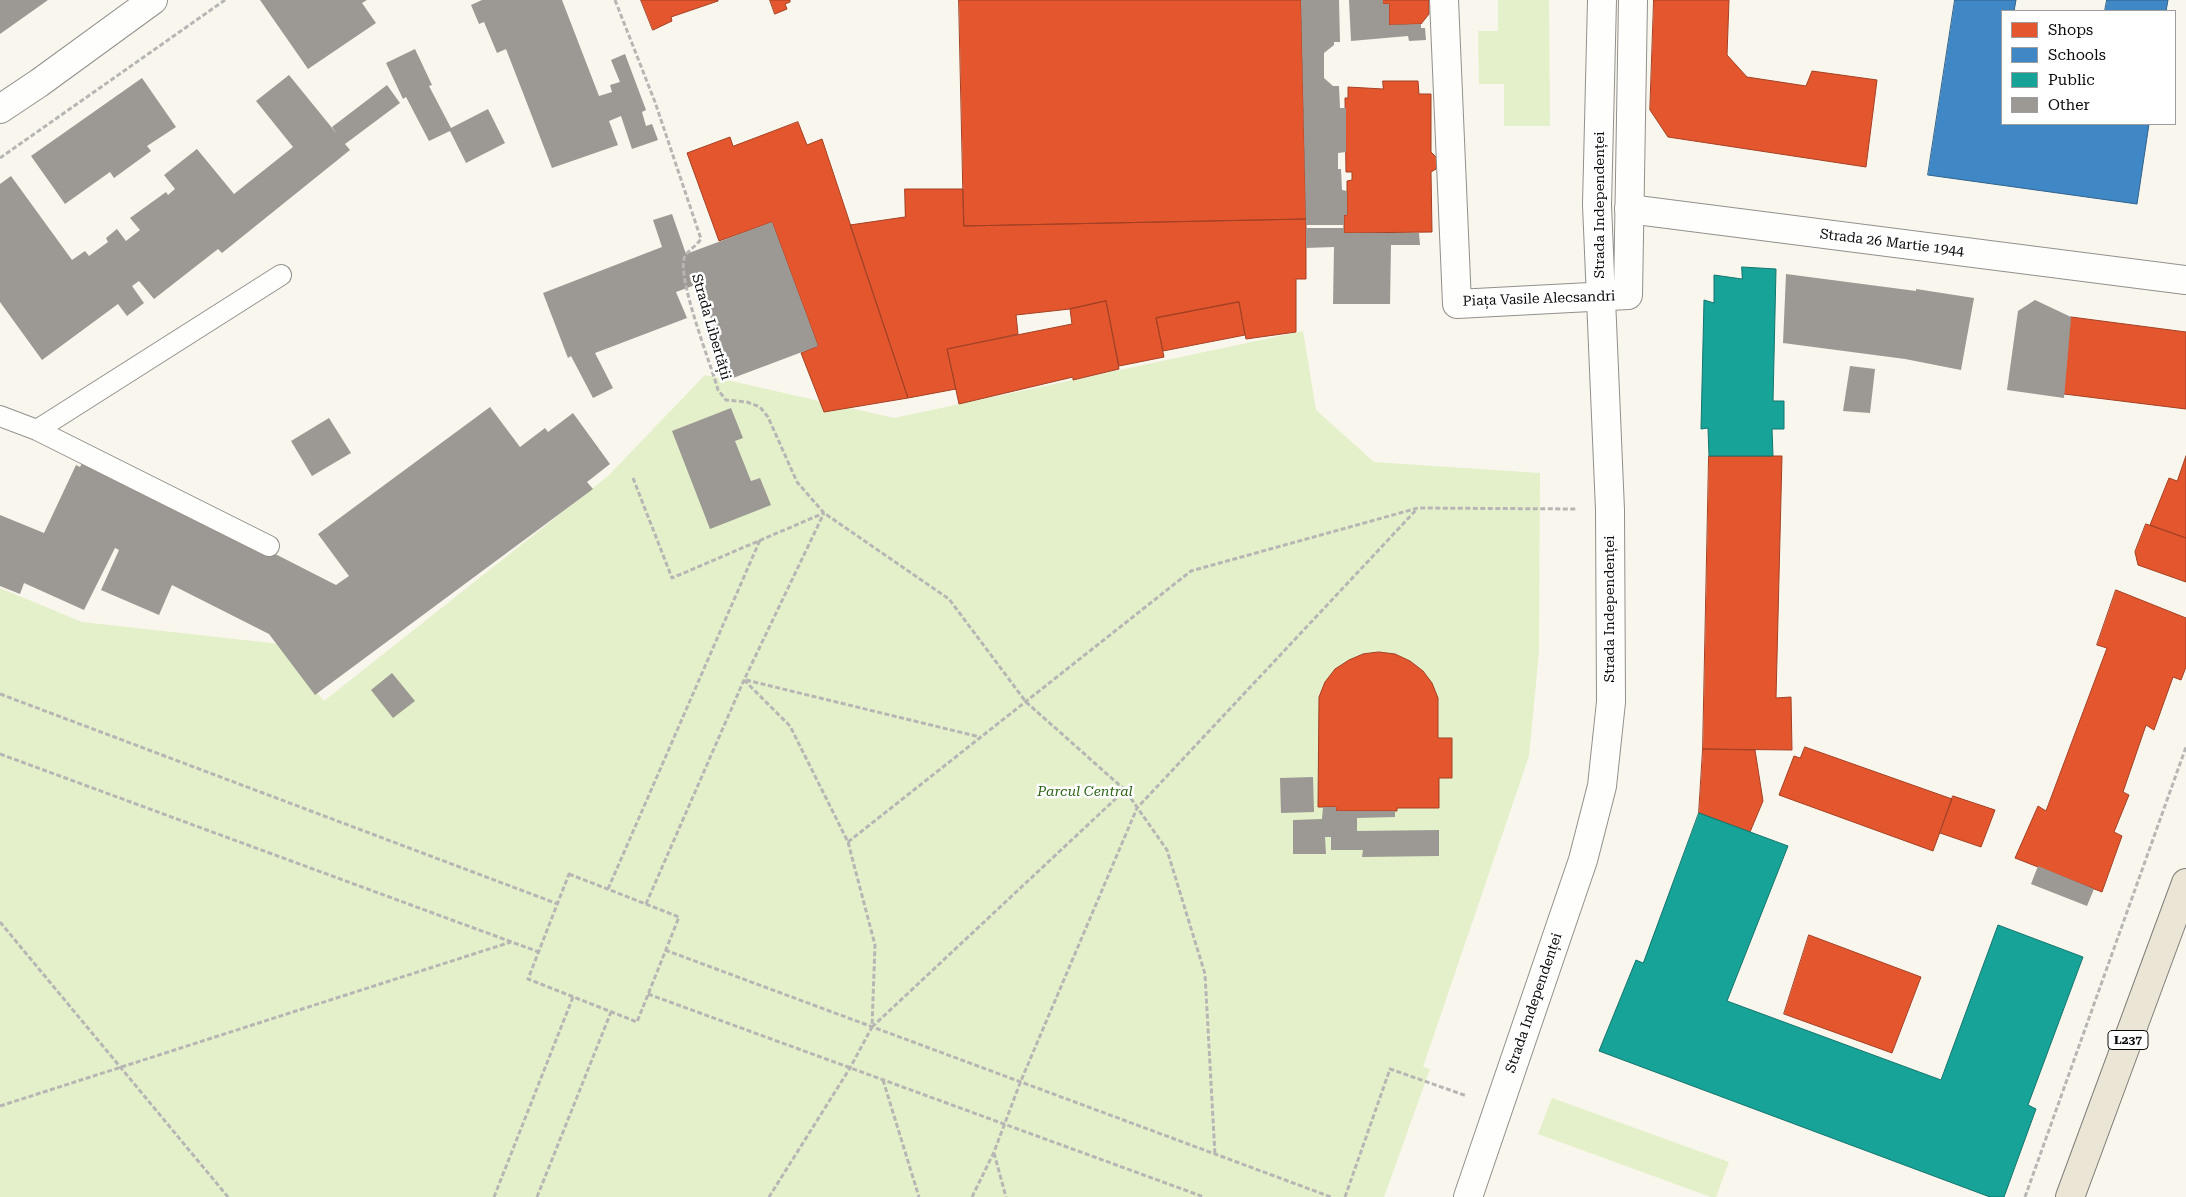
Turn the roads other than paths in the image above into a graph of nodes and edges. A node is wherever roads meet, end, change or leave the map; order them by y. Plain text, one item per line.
1 (152, 0) edge
2 (1444, 0) edge
3 (1602, 0) edge
4 (1633, 0) edge
5 (0, 109) edge
6 (1597, 205) junction
7 (1629, 209) junction
8 (280, 275) dead end
9 (2186, 280) edge
10 (1601, 298) junction
11 (0, 416) edge
12 (38, 430) junction
13 (269, 546) dead end
14 (2186, 883) edge
15 (1468, 1197) edge
16 (2070, 1197) edge

1 - 5 street
2 - 10 street, Piața Vasile Alecsandri
3 - 6 street, Strada Independenței
4 - 7 street, Piața Vasile Alecsandri
6 - 7 street, Strada 26 Martie 1944
6 - 10 street, Strada Independenței
7 - 9 street, Strada 26 Martie 1944
7 - 10 street, Piața Vasile Alecsandri
8 - 12 lane
10 - 15 street, Strada Independenței
11 - 12 lane
12 - 13 lane
14 - 16 main road, L237

